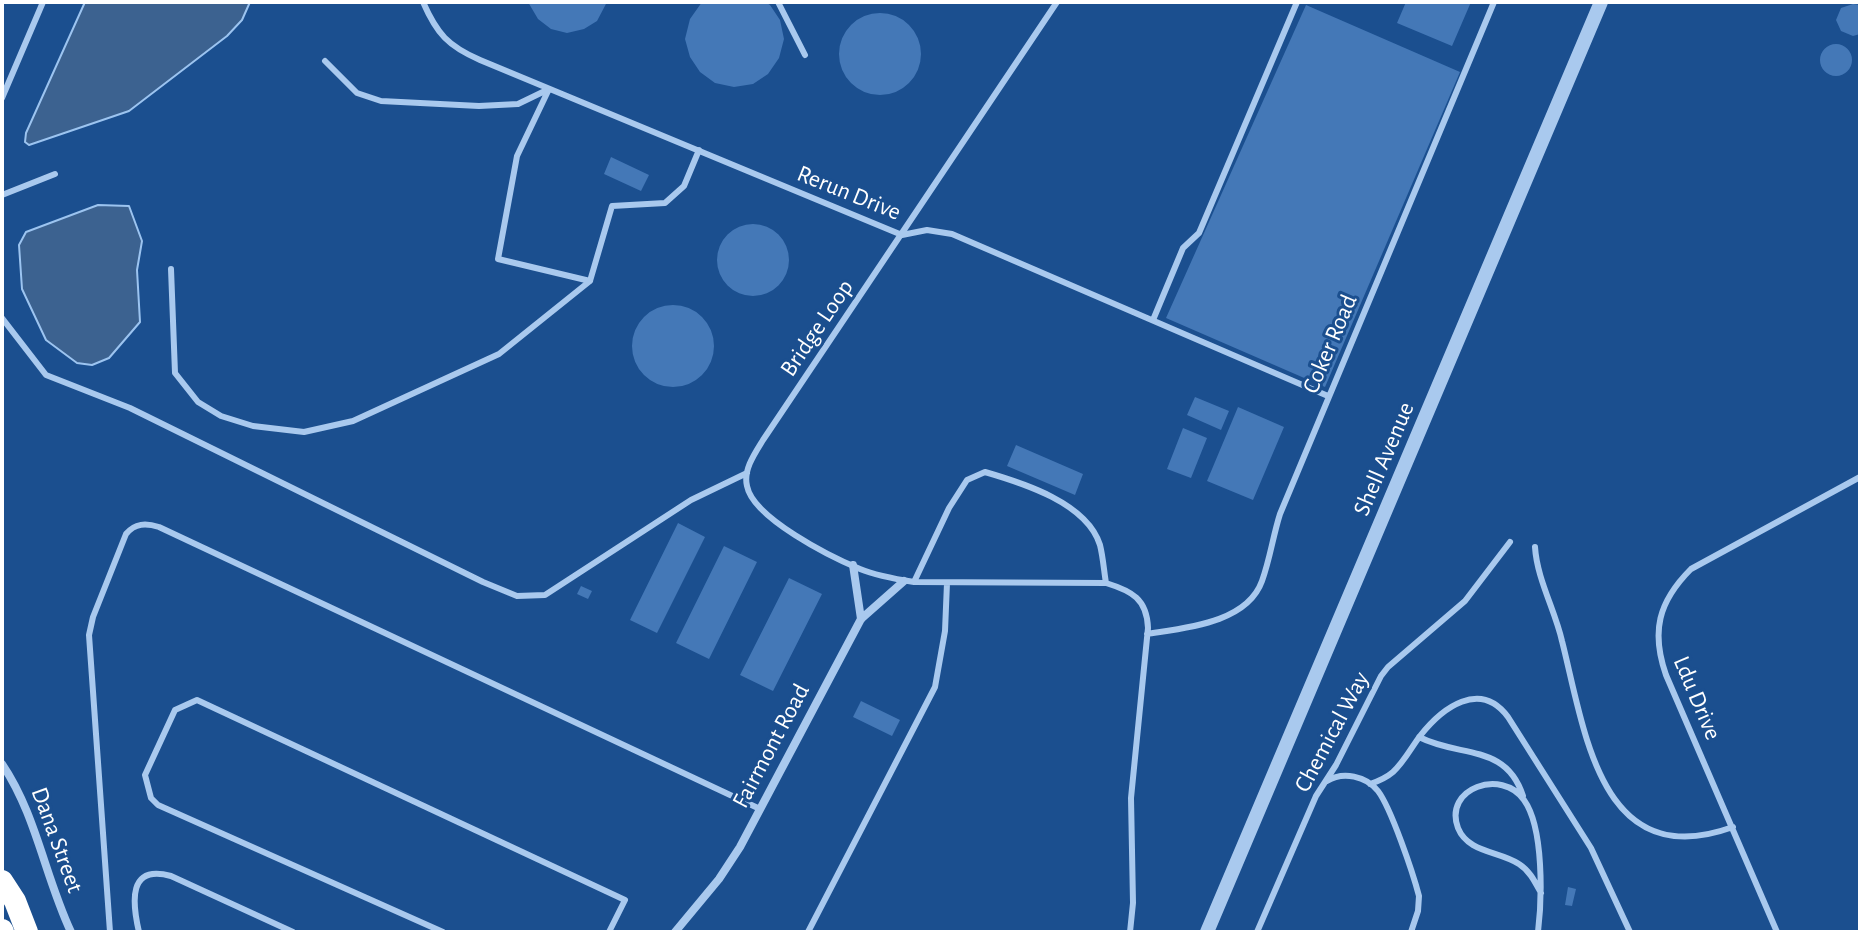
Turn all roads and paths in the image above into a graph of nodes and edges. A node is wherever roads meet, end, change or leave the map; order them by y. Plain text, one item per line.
1 (43, 2) edge
2 (423, 2) edge
3 (778, 2) edge
4 (1057, 2) edge
5 (1297, 2) edge
6 (1494, 2) edge
7 (1601, 2) edge
8 (805, 55) dead end
9 (325, 61) dead end
10 (549, 89) junction
11 (2, 98) edge
12 (699, 150) junction
13 (55, 174) dead end
14 (2, 195) edge
15 (902, 235) junction
16 (171, 269) dead end
17 (590, 281) junction
18 (2, 318) edge
19 (1153, 320) junction
20 (1328, 396) junction
21 (747, 473) junction
22 (1860, 477) edge
23 (1510, 542) dead end
24 (1535, 547) dead end
25 (853, 565) junction
26 (909, 582) junction
27 (947, 583) junction
28 (1106, 583) junction
29 (861, 619) junction
30 (1147, 634) junction
31 (1419, 737) junction
32 (2, 764) edge
33 (1324, 783) junction
34 (1370, 784) junction
35 (1524, 799) junction
36 (760, 809) junction
37 (1733, 827) junction
38 (2, 881) edge
39 (1541, 893) junction
40 (27, 932) edge
41 (71, 932) edge
42 (110, 932) edge
43 (139, 932) edge
44 (293, 932) edge
45 (443, 932) edge
46 (609, 932) edge
47 (675, 932) edge
48 (808, 932) edge
49 (1130, 932) edge
50 (1207, 932) edge
51 (1257, 932) edge
52 (1411, 932) edge
53 (1538, 932) edge
54 (1630, 932) edge
55 (1777, 932) edge

1 - 11 lane
2 - 10 lane, Rerun Drive
3 - 8 lane
4 - 15 lane, Bridge Loop
5 - 19 lane
6 - 20 lane, Coker Road
7 - 50 street, Shell Avenue
9 - 10 lane
10 - 12 lane, Rerun Drive
10 - 17 lane
12 - 15 lane, Rerun Drive
12 - 17 lane
13 - 14 lane
15 - 19 lane, Rerun Drive
15 - 21 lane, Bridge Loop
16 - 17 lane
18 - 21 lane
19 - 20 lane, Rerun Drive
20 - 30 lane, Coker Road
21 - 25 lane
22 - 37 lane, Ldu Drive
23 - 33 lane, Chemical Way
24 - 37 lane
25 - 26 lane
25 - 29 street
26 - 27 lane
26 - 28 lane
26 - 29 street, Fairmont Road
27 - 28 lane
27 - 48 lane
28 - 30 lane
29 - 36 street, Fairmont Road
30 - 49 lane
31 - 34 lane
31 - 35 lane
31 - 54 lane
32 - 41 street, Dana Street
33 - 34 lane
33 - 51 lane, Chemical Way
34 - 52 lane
35 - 39 lane
35 - 39 lane
36 - 42 lane
36 - 47 street, Fairmont Road
37 - 55 lane, Ldu Drive
38 - 40 highway
39 - 53 lane
43 - 44 lane
45 - 46 lane

